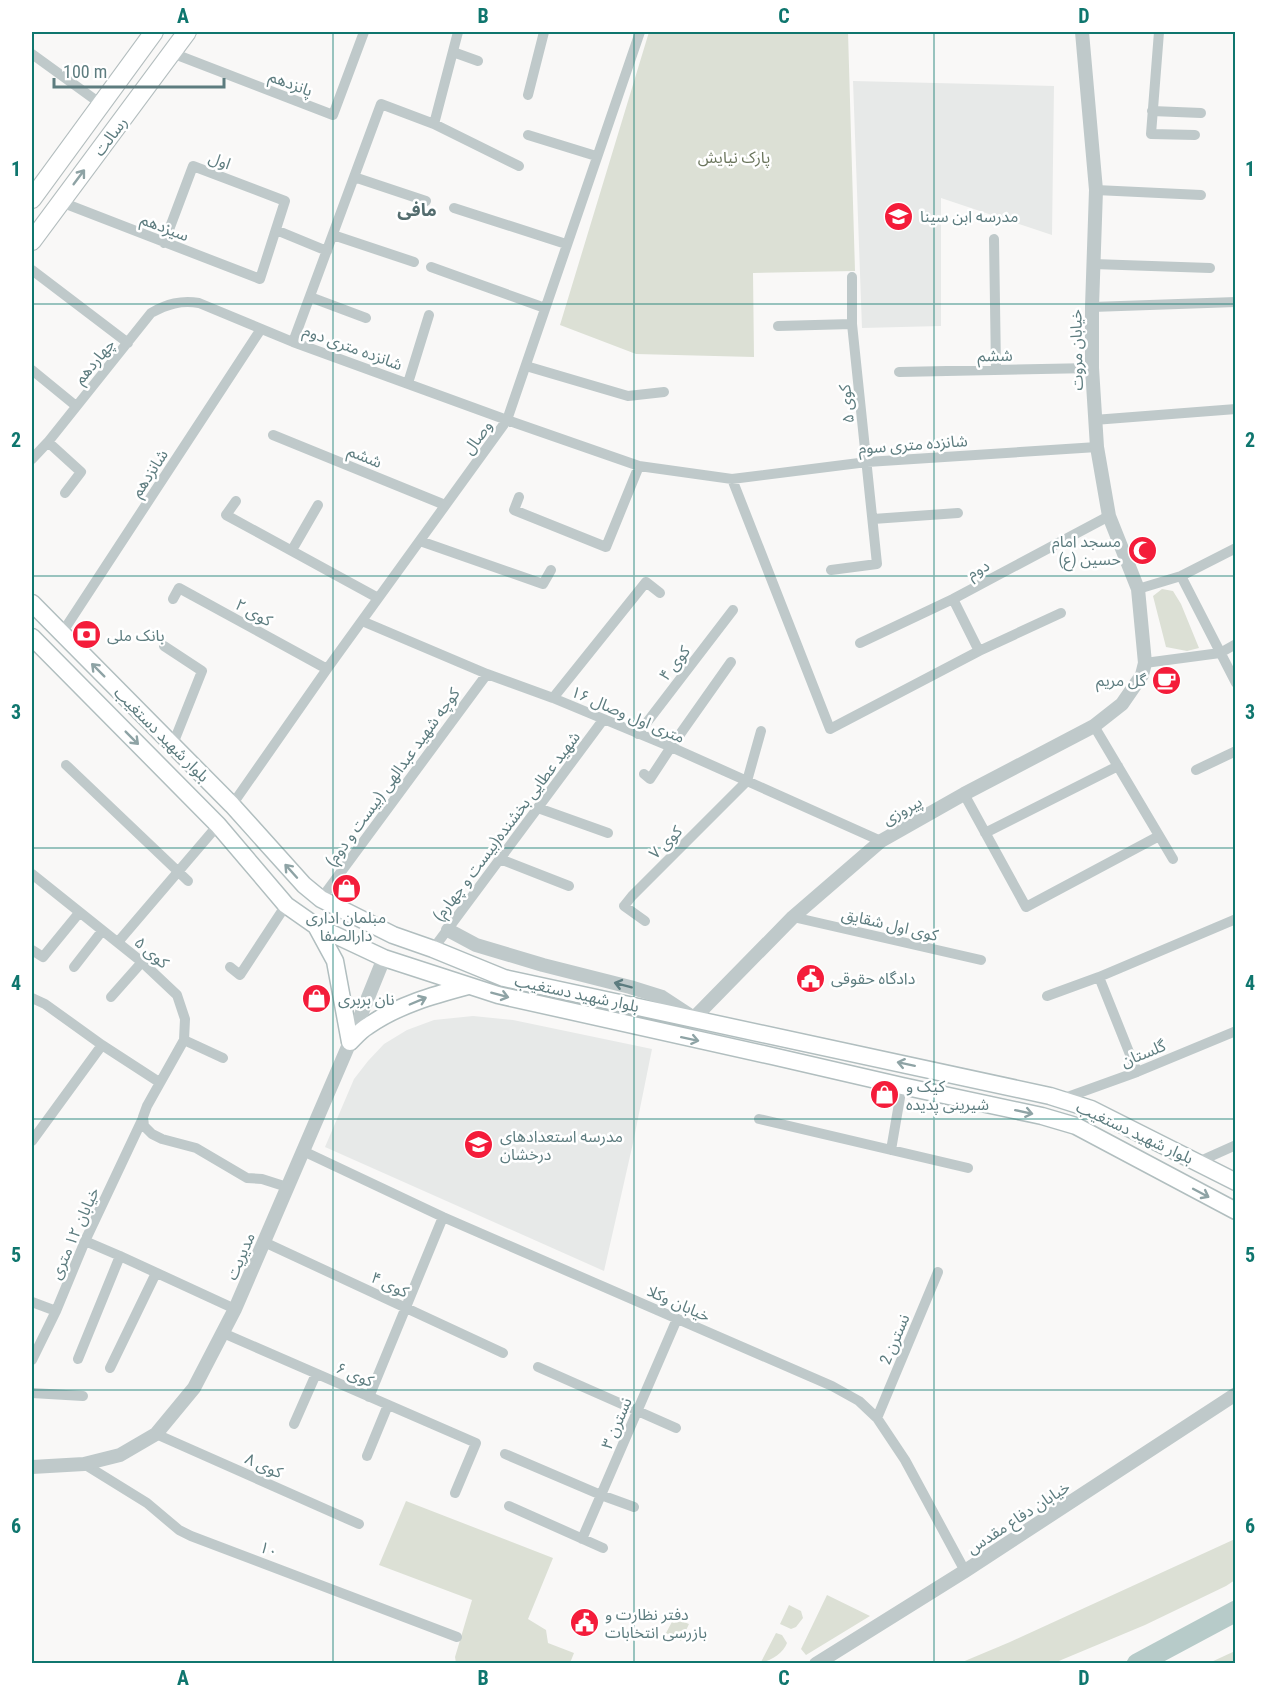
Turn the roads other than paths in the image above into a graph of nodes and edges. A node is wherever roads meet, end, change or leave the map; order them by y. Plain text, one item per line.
1 (154, 32) edge
2 (187, 32) edge
3 (364, 32) edge
4 (458, 32) edge
5 (544, 32) edge
6 (640, 32) edge
7 (1082, 32) edge
8 (1159, 32) edge
9 (453, 52) junction
10 (172, 53) junction
11 (32, 54) edge
12 (478, 61) dead end
13 (528, 95) dead end
14 (101, 104) junction
15 (1152, 111) junction
16 (1201, 113) dead end
17 (434, 124) junction
18 (528, 135) dead end
19 (1195, 135) dead end
20 (596, 156) junction
21 (519, 166) dead end
22 (354, 177) junction
23 (1096, 190) junction
24 (1201, 195) dead end
25 (32, 199) edge
26 (426, 201) dead end
27 (60, 202) junction
28 (454, 207) dead end
29 (276, 230) junction
30 (333, 235) junction
31 (994, 238) dead end
32 (32, 241) edge
33 (164, 243) junction
34 (566, 244) junction
35 (327, 251) junction
36 (414, 262) dead end
37 (1093, 264) junction
38 (431, 267) dead end
39 (1210, 268) dead end
40 (32, 270) edge
41 (852, 277) dead end
42 (310, 297) junction
43 (190, 301) joint
44 (1236, 302) edge
45 (1092, 307) junction
46 (545, 308) junction
47 (429, 315) dead end
48 (366, 318) dead end
49 (852, 324) junction
50 (778, 326) dead end
51 (261, 329) junction
52 (294, 342) junction
53 (128, 343) junction
54 (526, 366) junction
55 (1092, 368) junction
56 (996, 369) junction
57 (32, 370) edge
58 (899, 372) dead end
59 (408, 383) junction
60 (664, 392) dead end
61 (76, 406) junction
62 (1236, 408) edge
63 (507, 420) junction
64 (1094, 420) junction
65 (273, 435) dead end
66 (48, 442) junction
67 (1097, 447) junction
68 (32, 459) edge
69 (867, 462) junction
70 (639, 466) junction
71 (732, 479) junction
72 (65, 493) dead end
73 (519, 497) dead end
74 (236, 501) dead end
75 (318, 505) dead end
76 (446, 505) junction
77 (958, 513) dead end
78 (1109, 516) junction
79 (873, 519) junction
80 (420, 541) junction
81 (1236, 548) edge
82 (292, 550) junction
83 (551, 570) dead end
84 (831, 570) dead end
85 (1181, 576) junction
86 (1138, 589) junction
87 (660, 593) dead end
88 (378, 598) junction
89 (173, 599) dead end
90 (953, 599) junction
91 (32, 603) edge
92 (733, 610) dead end
93 (1061, 613) dead end
94 (362, 621) junction
95 (62, 633) junction
96 (32, 637) edge
97 (860, 644) dead end
98 (1236, 644) edge
99 (164, 646) dead end
100 (979, 651) junction
101 (1220, 653) junction
102 (731, 662) dead end
103 (1145, 663) junction
104 (327, 669) junction
105 (487, 674) junction
106 (1236, 683) edge
107 (553, 698) junction
108 (603, 720) junction
109 (1094, 726) junction
110 (761, 732) dead end
111 (638, 734) junction
112 (173, 744) junction
113 (670, 747) junction
114 (1236, 751) edge
115 (66, 765) dead end
116 (1118, 766) junction
117 (1196, 770) dead end
118 (644, 774) dead end
119 (747, 781) junction
120 (964, 794) junction
121 (232, 805) junction
122 (538, 808) junction
123 (218, 825) junction
124 (608, 833) dead end
125 (986, 833) junction
126 (1159, 836) junction
127 (881, 841) junction
128 (500, 858) junction
129 (1173, 859) dead end
130 (178, 871) junction
131 (32, 874) edge
132 (188, 880) dead end
133 (569, 886) dead end
134 (321, 899) junction
135 (286, 905) junction
136 (80, 913) junction
137 (793, 917) junction
138 (1236, 919) edge
139 (645, 921) dead end
140 (316, 926) junction
141 (448, 930) junction
142 (102, 931) junction
143 (393, 935) junction
144 (118, 942) junction
145 (433, 949) junction
146 (32, 950) edge
147 (384, 958) junction
148 (981, 960) dead end
149 (142, 962) junction
150 (74, 967) dead end
151 (230, 967) dead end
152 (1099, 977) junction
153 (468, 986) junction
154 (1047, 996) dead end
155 (111, 997) dead end
156 (32, 998) edge
157 (694, 1018) junction
158 (1236, 1031) edge
159 (184, 1040) junction
160 (350, 1041) junction
161 (102, 1046) junction
162 (223, 1058) dead end
163 (1137, 1072) junction
164 (159, 1082) junction
165 (902, 1086) junction
166 (1061, 1099) junction
167 (143, 1118) junction
168 (759, 1119) dead end
169 (32, 1141) edge
170 (1236, 1145) edge
171 (891, 1150) junction
172 (303, 1151) junction
173 (1198, 1162) junction
174 (968, 1168) dead end
175 (1236, 1182) edge
176 (287, 1187) junction
177 (1236, 1211) edge
178 (443, 1217) junction
179 (85, 1241) junction
180 (264, 1242) junction
181 (120, 1256) junction
182 (938, 1272) dead end
183 (156, 1273) junction
184 (32, 1302) edge
185 (406, 1308) junction
186 (235, 1309) junction
187 (56, 1311) junction
188 (677, 1319) junction
189 (223, 1334) junction
190 (503, 1353) dead end
191 (78, 1359) dead end
192 (32, 1360) edge
193 (538, 1367) dead end
194 (110, 1368) dead end
195 (316, 1374) junction
196 (32, 1393) edge
197 (1236, 1394) edge
198 (83, 1396) dead end
199 (369, 1397) junction
200 (388, 1405) junction
201 (637, 1411) junction
202 (877, 1418) junction
203 (294, 1424) dead end
204 (676, 1428) dead end
205 (156, 1434) junction
206 (505, 1454) dead end
207 (367, 1456) dead end
208 (84, 1464) junction
209 (32, 1467) edge
210 (455, 1493) dead end
211 (601, 1495) junction
212 (509, 1506) dead end
213 (634, 1507) dead end
214 (359, 1524) dead end
215 (582, 1539) junction
216 (603, 1548) dead end
217 (965, 1571) junction
218 (457, 1637) dead end
219 (816, 1664) edge

1 - 14 main road, رسالت
2 - 10 main road, رسالت
3 - 10 street, پانزدهم
4 - 9 street
5 - 13 street
6 - 20 street, وصال
7 - 23 street, خیابان مروت
8 - 15 street
9 - 12 street
9 - 17 street
27 -> 10 main road, رسالت
11 - 14 street
14 - 25 main road, رسالت
15 - 16 street
15 - 19 street
17 - 21 street
17 - 22 street
18 - 20 street
20 - 34 street, وصال
22 - 26 street
22 - 30 street
23 - 24 street
23 - 37 street, خیابان مروت
27 - 32 main road, رسالت
27 - 33 street, سیزدهم
28 - 34 street
29 - 33 street, سیزدهم
29 - 33 street, اول
29 - 35 street
30 - 35 street
30 - 36 street
31 - 56 street
34 - 46 street, وصال
35 - 42 street
37 - 39 street
37 - 45 street, خیابان مروت
38 - 46 street
40 - 53 street
41 - 49 street, کوی ۵
42 - 48 street
42 - 52 street
43 - 51 street, شانزده متری دوم
43 - 53 street, چهاردهم
44 - 45 street
45 - 55 street, خیابان مروت
46 - 54 street, وصال
47 - 59 street
49 - 50 street
49 - 69 street, کوی ۵
51 - 52 street, شانزده متری دوم
51 - 95 street, شانزدهم
52 - 59 street, شانزده متری دوم
53 - 61 street, چهاردهم
54 - 60 street
54 - 63 street, وصال
55 - 56 street, ششم
55 - 64 street, خیابان مروت
56 - 58 street, ششم
57 - 61 street
59 - 63 street, شانزده متری دوم
61 - 66 street, چهاردهم
62 - 64 street
63 - 70 street, شانزده متری سوم
63 - 76 street, وصال
64 - 67 street, خیابان مروت
65 - 76 street, ششم
66 - 68 street, چهاردهم
66 - 72 street
67 - 69 street, شانزده متری سوم
67 - 78 street, خیابان مروت
69 - 71 street, شانزده متری سوم
69 - 79 street, کوی ۵
70 - 71 street, شانزده متری سوم
70 - 73 street
71 - 100 street
74 - 82 street
75 - 82 street
76 - 80 street, وصال
77 - 79 street
78 - 86 street, خیابان مروت
78 - 90 street, دوم
79 - 84 street, کوی ۵
80 - 83 street
80 - 88 street, وصال
81 - 85 street
82 - 88 street
85 - 86 street
85 - 101 street
86 - 103 street, خیابان مروت
87 - 107 street
88 - 94 street, وصال
89 - 104 street, کوی ۲
90 - 97 street, دوم
90 - 100 street
91 - 95 main road, بلوار شهید دستغیب
92 - 111 street, کوی ۴
93 - 100 street
94 - 104 street, وصال
94 - 105 street, ۱۶ متری اول وصال
112 -> 95 main road, بلوار شهید دستغیب
96 -> 123 main road, بلوار شهید دستغیب
98 - 101 street
99 - 112 street
101 - 103 street
101 - 106 street
102 - 113 street
103 - 109 street, پیروزی
104 - 121 street, وصال
105 - 107 street, ۱۶ متری اول وصال
105 - 134 street, کوچه شهید عبدالهی (بیست و دوم)
107 - 108 street, ۱۶ متری اول وصال
108 - 111 street, ۱۶ متری اول وصال
108 - 122 street, شهید عطایی بخشنده(بیست و چهارم)
109 - 116 street
109 - 120 street, پیروزی
110 - 119 street
111 - 113 street, ۱۶ متری اول وصال
112 - 121 main road, بلوار شهید دستغیب
113 - 118 street
113 - 119 street, ۱۶ متری اول وصال
114 - 117 street
115 - 130 street
116 - 125 street
116 - 126 street
119 - 127 street, ۱۶ متری اول وصال
119 - 139 street, کوی ۷
120 - 125 street
120 - 127 street, پیروزی
121 - 123 main road
134 -> 121 main road, بلوار شهید دستغیب
122 - 124 street
122 - 128 street, شهید عطایی بخشنده(بیست و چهارم)
123 - 130 street
123 - 135 main road, بلوار شهید دستغیب
125 - 126 street
126 - 129 street
127 - 137 street, پیروزی
128 - 133 street
128 - 141 street, شهید عطایی بخشنده(بیست و چهارم)
130 - 132 street
130 - 144 street
131 - 136 street, کوی ۵
134 - 143 main road, بلوار شهید دستغیب
135 - 140 main road, بلوار شهید دستغیب
135 - 151 street
136 - 142 street, کوی ۵
136 - 146 street
137 - 148 street, کوی اول شقایق
137 - 157 street, پیروزی
138 - 152 street
140 - 147 main road, بلوار شهید دستغیب
140 - 160 main road
141 - 145 street, شهید عطایی بخشنده(بیست و چهارم)
157 -> 141 street
142 - 144 street, کوی ۵
142 - 150 street
143 - 145 main road, بلوار شهید دستغیب
143 - 147 main road
144 - 149 street, کوی ۵
145 - 157 main road, بلوار شهید دستغیب
147 - 153 main road, بلوار شهید دستغیب
147 - 160 street, مدیریت
149 - 155 street
149 - 159 street, کوی ۵
152 - 154 street
152 - 163 street
160 -> 153 main road
153 -> 165 main road, بلوار شهید دستغیب
156 - 161 street
166 -> 157 main road, بلوار شهید دستغیب
158 - 163 street, گلستان
159 - 162 street
159 - 164 street
160 - 172 street, مدیریت
161 - 164 street
161 - 169 street
163 - 166 street, گلستان
164 - 167 street, خیابان ۱۲ متری
165 - 171 street
165 -> 177 main road, بلوار شهید دستغیب
166 - 173 main road, بلوار شهید دستغیب
167 - 176 street
167 - 179 street, خیابان ۱۲ متری
168 - 171 street
170 - 173 street
171 - 174 street
172 - 176 street, مدیریت
172 - 178 street, خیابان وکلا
173 - 175 main road, بلوار شهید دستغیب
176 - 180 street, مدیریت
178 - 185 street
178 - 188 street, خیابان وکلا
179 - 181 street
179 - 187 street, خیابان ۱۲ متری
180 - 185 street, کوی ۴
180 - 186 street, مدیریت
181 - 183 street
181 - 191 street
182 - 202 street, نسترن 2
183 - 186 street
183 - 194 street
184 - 187 street
185 - 190 street, کوی ۴
185 - 199 street
186 - 189 street, مدیریت
187 - 192 street, خیابان ۱۲ متری
188 - 201 street, نسترن ۳
188 - 202 street, خیابان وکلا
189 - 195 street, کوی ۶
189 - 205 street, مدیریت
193 - 201 street
195 - 199 street, کوی ۶
195 - 203 street
196 - 198 street
197 - 217 street, خیابان دفاع مقدس
199 - 200 street, کوی ۶
200 - 207 street
200 - 210 street, کوی ۶
201 - 204 street
201 - 211 street, نسترن ۳
202 - 217 street, خیابان وکلا
205 - 208 street, مدیریت
205 - 214 street, کوی ۸
206 - 211 street
208 - 209 street, مدیریت
208 - 218 street, ۱۰
211 - 213 street
211 - 215 street, نسترن ۳
212 - 215 street
215 - 216 street
217 - 219 street, خیابان دفاع مقدس

